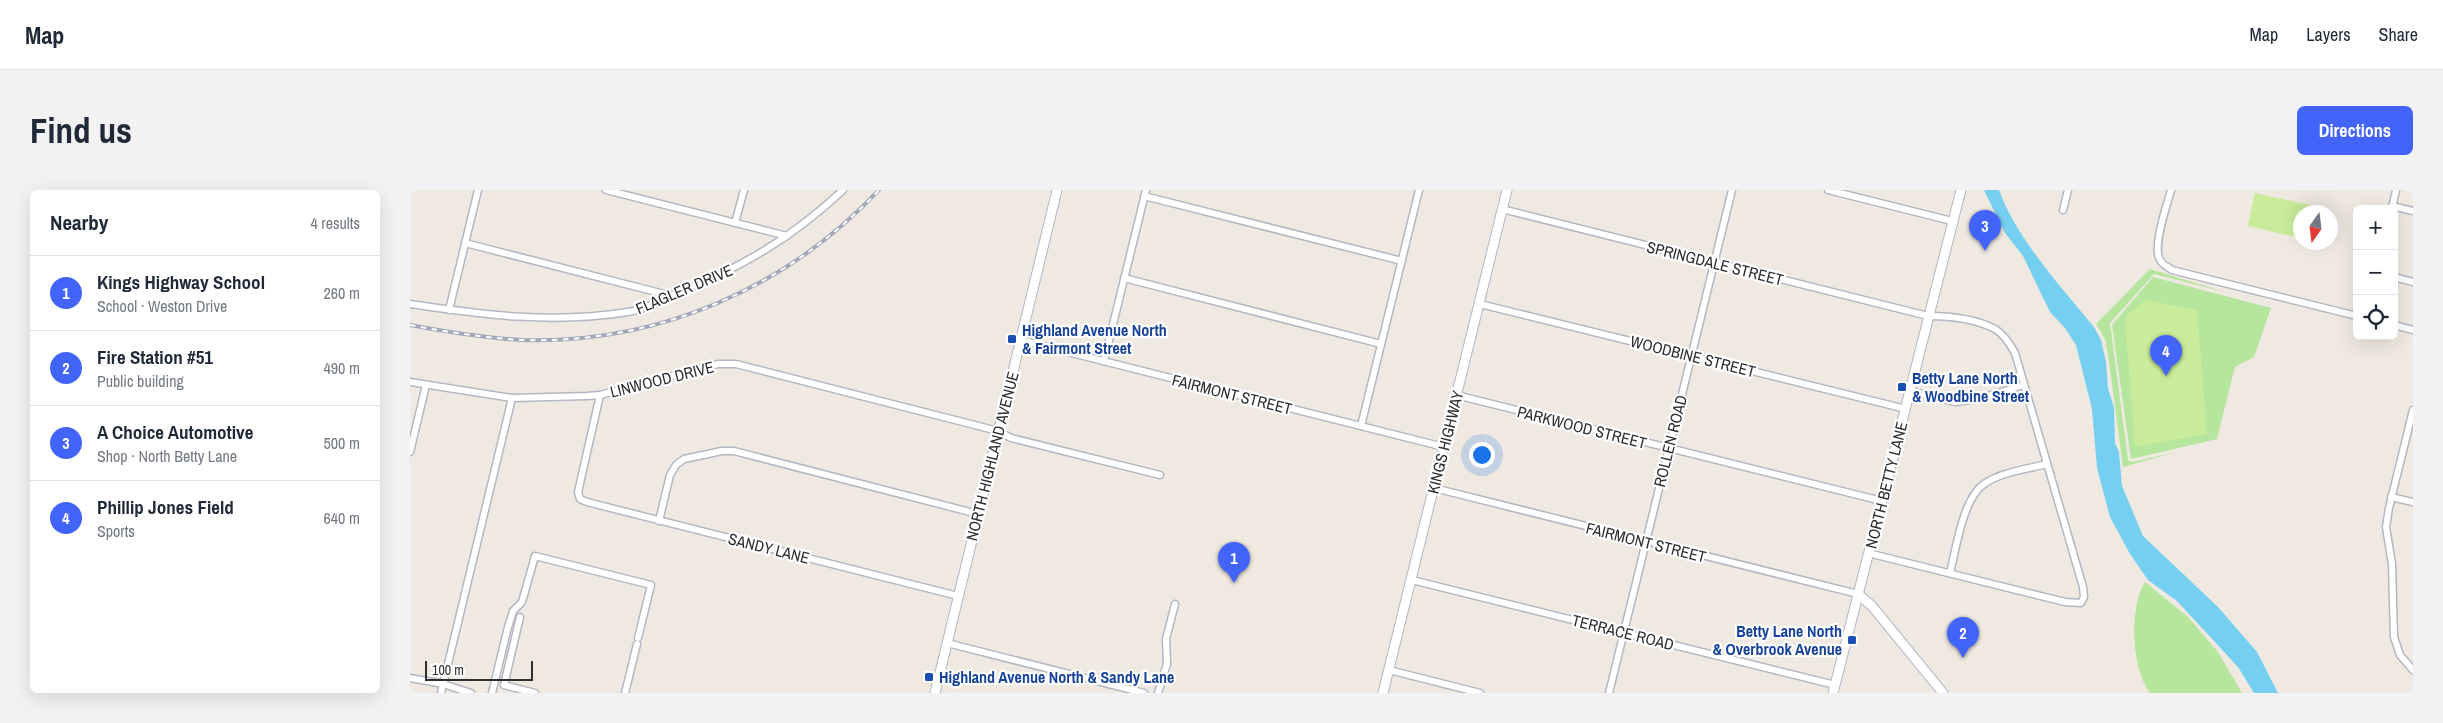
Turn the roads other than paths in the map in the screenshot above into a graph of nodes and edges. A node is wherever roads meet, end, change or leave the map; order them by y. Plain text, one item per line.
1 (478, 190) edge
2 (606, 190) edge
3 (744, 190) edge
4 (843, 190) edge
5 (1057, 190) edge
6 (1419, 190) edge
7 (1507, 190) edge
8 (1732, 190) edge
9 (1828, 190) edge
10 (1960, 190) edge
11 (2068, 190) edge
12 (2171, 190) edge
13 (2396, 190) edge
14 (1145, 193) edge
15 (2392, 205) edge
16 (2398, 208) edge
17 (1502, 209) junction
18 (2063, 210) dead end
19 (2413, 211) edge
20 (1952, 221) junction
21 (735, 223) junction
22 (787, 236) junction
23 (465, 243) junction
24 (1402, 261) junction
25 (1714, 263) junction
26 (1124, 278) junction
27 (2398, 278) edge
28 (2413, 282) edge
29 (672, 296) junction
30 (410, 304) edge
31 (1480, 304) junction
32 (448, 310) junction
33 (2353, 315) edge
34 (1928, 316) junction
35 (2398, 327) edge
36 (2413, 330) edge
37 (1020, 340) junction
38 (1381, 344) junction
39 (1692, 356) junction
40 (1104, 361) junction
41 (410, 382) edge
42 (426, 385) junction
43 (2024, 385) junction
44 (1910, 391) junction
45 (600, 395) junction
46 (1456, 395) junction
47 (512, 398) junction
48 (1906, 409) junction
49 (2413, 410) edge
50 (1361, 426) junction
51 (998, 431) junction
52 (1444, 447) junction
53 (1668, 448) junction
54 (410, 452) edge
55 (2047, 464) junction
56 (1160, 475) dead end
57 (1434, 488) junction
58 (2391, 497) junction
59 (1882, 501) junction
60 (2413, 502) edge
61 (978, 514) junction
62 (659, 521) junction
63 (1645, 542) junction
64 (1868, 553) junction
65 (1950, 573) junction
66 (1412, 580) junction
67 (1858, 594) junction
68 (958, 596) junction
69 (1175, 604) dead end
70 (520, 617) dead end
71 (1624, 632) junction
72 (947, 643) junction
73 (1389, 670) junction
74 (2413, 670) edge
75 (410, 678) edge
76 (443, 684) junction
77 (1834, 689) edge
78 (441, 693) edge
79 (471, 693) edge
80 (492, 693) edge
81 (536, 693) edge
82 (625, 693) edge
83 (935, 693) edge
84 (1144, 693) edge
85 (1158, 693) edge
86 (1383, 693) edge
87 (1480, 693) edge
88 (1609, 693) edge
89 (1943, 693) edge

1 - 23 street
2 - 21 street
3 - 21 street
4 - 22 street, FLAGLER DRIVE
5 - 37 street, NORTH HIGHLAND AVENUE
6 - 24 street
7 - 17 street, KINGS HIGHWAY
8 - 25 street, ROLLEN ROAD
9 - 20 street
10 - 20 street, NORTH BETTY LANE
11 - 18 street
12 - 33 street
13 - 15 street
14 - 24 street
14 - 26 street
16 - 19 street
17 - 25 street, SPRINGDALE STREET
17 - 31 street, KINGS HIGHWAY
20 - 34 street, NORTH BETTY LANE
21 - 22 street
22 - 29 street, FLAGLER DRIVE
23 - 29 street
23 - 32 street
24 - 38 street
25 - 34 street, SPRINGDALE STREET
25 - 39 street, ROLLEN ROAD
26 - 38 street
26 - 40 street
27 - 28 street
29 - 32 street, FLAGLER DRIVE
30 - 32 street, FLAGLER DRIVE
31 - 39 street, WOODBINE STREET
31 - 46 street, KINGS HIGHWAY
34 - 43 street, SPRINGDALE STREET
34 - 44 street, NORTH BETTY LANE
35 - 36 street
37 - 40 street, FAIRMONT STREET
37 - 51 street, NORTH HIGHLAND AVENUE
38 - 50 street
39 - 48 street, WOODBINE STREET
39 - 53 street, ROLLEN ROAD
40 - 50 street, FAIRMONT STREET
41 - 42 street, LINWOOD DRIVE
42 - 47 street, LINWOOD DRIVE
42 - 54 street
43 - 44 street
43 - 55 street, SPRINGDALE STREET
44 - 48 street, NORTH BETTY LANE
45 - 47 street, LINWOOD DRIVE
45 - 51 street, LINWOOD DRIVE
45 - 62 street, SANDY LANE
46 - 52 street, KINGS HIGHWAY
46 - 53 street, PARKWOOD STREET
47 - 76 street
48 - 59 street, NORTH BETTY LANE
49 - 58 street
50 - 52 street, FAIRMONT STREET
51 - 56 street, LINWOOD DRIVE
51 - 61 street, NORTH HIGHLAND AVENUE
52 - 57 street, KINGS HIGHWAY
53 - 59 street, PARKWOOD STREET
53 - 63 street, ROLLEN ROAD
55 - 65 street
55 - 65 street, SPRINGDALE STREET
57 - 63 street, FAIRMONT STREET
57 - 66 street, KINGS HIGHWAY
58 - 60 street
58 - 74 street
59 - 64 street, NORTH BETTY LANE
61 - 62 street
61 - 68 street, NORTH HIGHLAND AVENUE
62 - 68 street, SANDY LANE
63 - 67 street, FAIRMONT STREET
63 - 71 street, ROLLEN ROAD
64 - 65 street
64 - 67 street, NORTH BETTY LANE
66 - 71 street, TERRACE ROAD
66 - 73 street, KINGS HIGHWAY
67 - 77 street, NORTH BETTY LANE
67 - 89 street
68 - 72 street, NORTH HIGHLAND AVENUE
69 - 85 street
70 - 81 street
71 - 77 street, TERRACE ROAD
71 - 88 street, ROLLEN ROAD
72 - 83 street, NORTH HIGHLAND AVENUE
72 - 84 street
73 - 86 street, KINGS HIGHWAY
73 - 87 street
75 - 76 street
76 - 78 street
76 - 79 street
80 - 82 street

